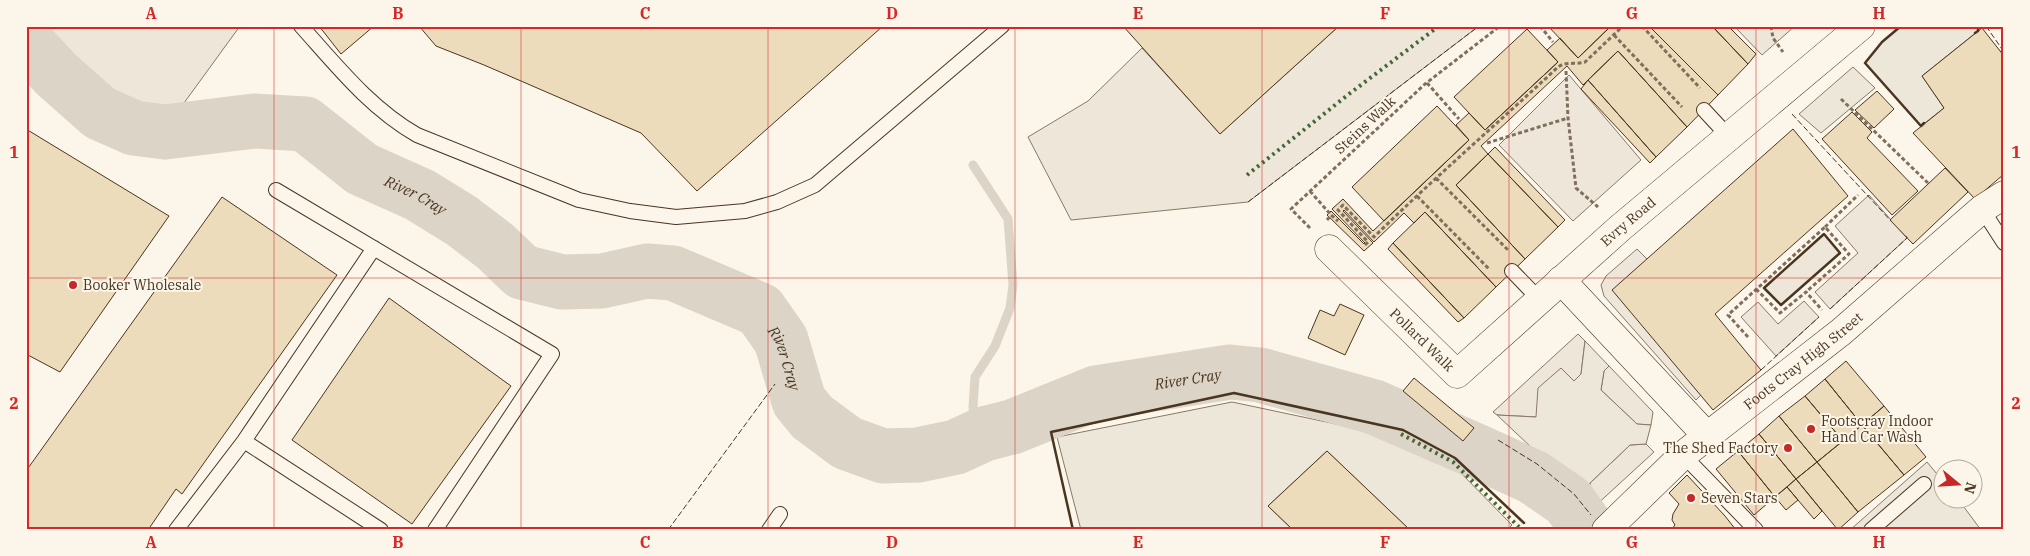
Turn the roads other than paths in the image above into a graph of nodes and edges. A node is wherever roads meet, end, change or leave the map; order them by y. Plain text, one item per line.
1 (301, 26) edge
2 (1002, 26) edge
3 (1861, 26) edge
4 (1704, 110) dead end
5 (1729, 137) junction
6 (276, 190) dead end
7 (1993, 202) edge
8 (1329, 236) road end
9 (2004, 243) edge
10 (374, 248) junction
11 (1512, 271) dead end
12 (1561, 280) junction
13 (1539, 300) junction
14 (1708, 437) junction
15 (244, 441) junction
16 (1683, 455) junction
17 (1924, 484) dead end
18 (780, 514) dead end
19 (1614, 522) edge
20 (176, 530) edge
21 (381, 530) edge
22 (435, 530) edge
23 (769, 530) edge
24 (1756, 530) edge
25 (1871, 530) edge

1 - 2 lane
3 - 5 street, Evry Road
4 - 5 lane
5 - 12 street, Evry Road
6 - 10 lane
7 - 9 lane
7 - 14 street, Foots Cray High Street
8 - 13 street, Pollard Walk
10 - 15 lane
10 - 22 lane
11 - 13 lane
12 - 13 street, Pollard Walk
12 - 14 street
14 - 16 street, Foots Cray High Street
15 - 20 lane
15 - 21 lane
16 - 19 street, Foots Cray High Street
16 - 24 lane
17 - 25 lane
18 - 23 lane

